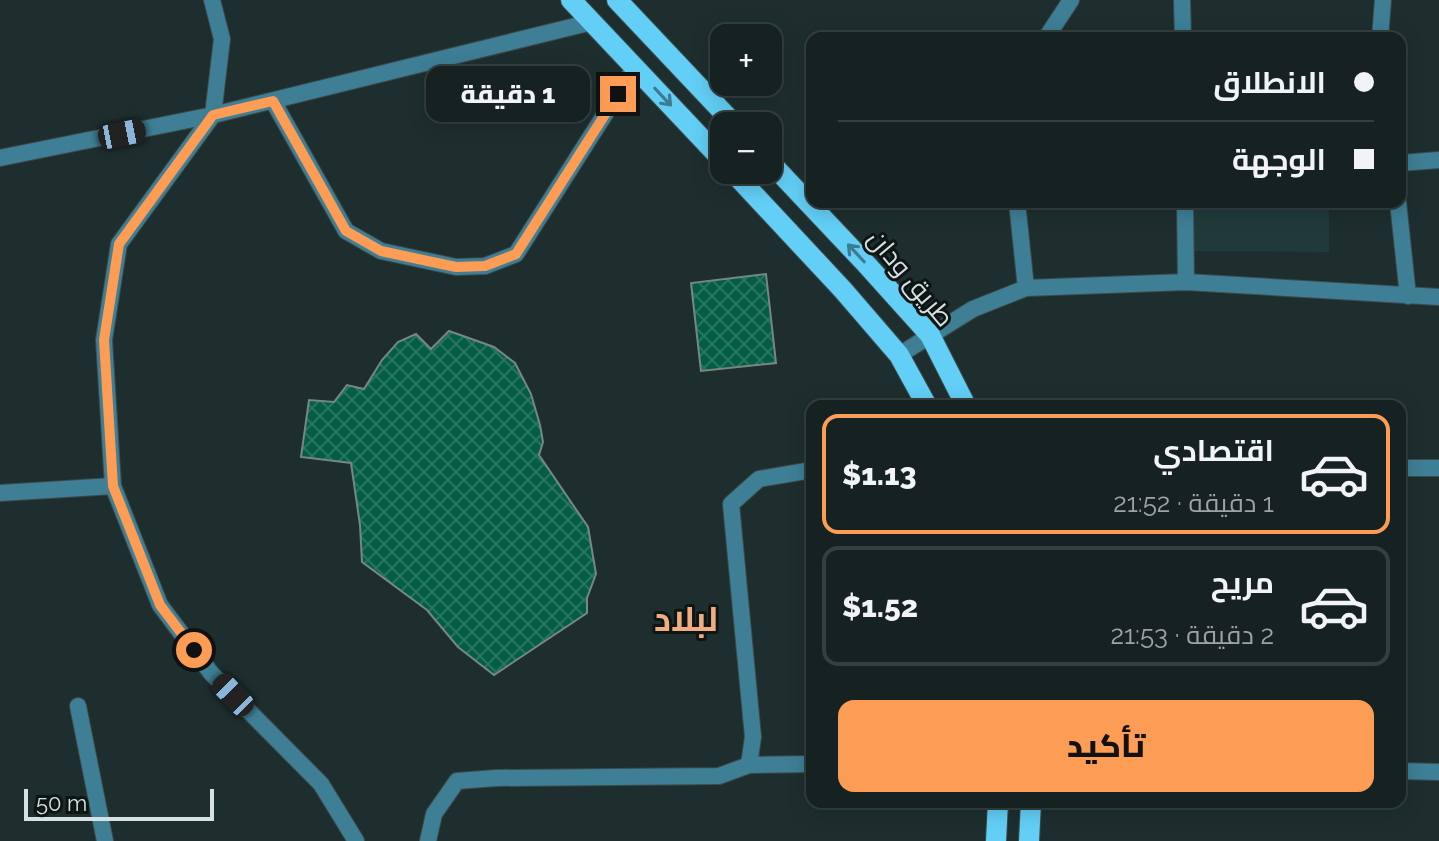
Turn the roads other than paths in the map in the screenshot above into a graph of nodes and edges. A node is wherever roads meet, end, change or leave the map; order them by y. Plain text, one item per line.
1 (212, 0) edge
2 (571, 0) edge
3 (617, 0) edge
4 (1071, 0) edge
5 (1182, 0) edge
6 (1383, 0) edge
7 (592, 22) junction
8 (1050, 32) edge
9 (1183, 32) edge
10 (1380, 32) edge
11 (635, 67) junction
12 (273, 101) junction
13 (723, 112) edge
14 (213, 115) junction
15 (710, 147) edge
16 (0, 158) edge
17 (1439, 160) edge
18 (1406, 163) edge
19 (782, 175) edge
20 (744, 184) edge
21 (806, 200) edge
22 (813, 208) edge
23 (1018, 208) edge
24 (1185, 208) edge
25 (1399, 208) edge
26 (1186, 282) junction
27 (1026, 288) junction
28 (1408, 296) junction
29 (1439, 297) edge
30 (930, 335) junction
31 (899, 355) junction
32 (924, 400) edge
33 (963, 400) edge
34 (1406, 468) edge
35 (1439, 468) edge
36 (806, 471) edge
37 (113, 486) junction
38 (0, 493) edge
39 (78, 706) dead end
40 (806, 764) edge
41 (749, 765) junction
42 (1406, 771) edge
43 (1439, 772) edge
44 (998, 808) edge
45 (1031, 808) edge
46 (105, 841) edge
47 (356, 841) edge
48 (428, 841) edge
49 (996, 841) edge
50 (1029, 841) edge

1 - 14 street
2 - 7 main road
3 - 13 main road
4 - 8 street
5 - 9 street
6 - 10 street
7 - 11 main road
7 - 12 street
11 - 12 street
11 -> 15 main road
12 - 14 street
14 - 16 street
14 - 37 street
17 - 18 street
21 -> 19 main road, طريق ودان
20 - 31 main road
30 -> 22 main road, طريق ودان
23 - 27 street
24 - 26 street
25 - 28 street
26 - 27 street
26 - 28 street
27 - 30 street
28 - 29 street
30 - 31 street
30 - 33 main road, طريق ودان
31 - 32 main road
34 - 35 street
36 - 41 street
37 - 38 street
37 - 47 street
39 - 46 street
40 - 41 street
41 - 48 street
42 - 43 street
44 - 49 main road
45 - 50 main road

